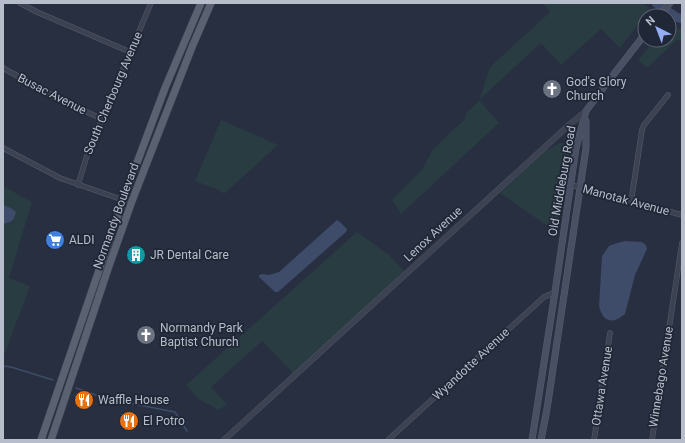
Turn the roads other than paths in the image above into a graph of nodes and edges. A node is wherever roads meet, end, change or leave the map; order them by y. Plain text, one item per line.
1 (20, 3) edge
2 (151, 3) edge
3 (200, 3) edge
4 (211, 3) edge
5 (637, 44) edge
6 (130, 52) junction
7 (3, 68) edge
8 (668, 95) dead end
9 (586, 111) junction
10 (102, 119) junction
11 (3, 148) edge
12 (78, 185) junction
13 (571, 185) junction
14 (580, 188) junction
15 (123, 200) junction
16 (132, 202) junction
17 (631, 202) junction
18 (682, 215) edge
19 (682, 243) edge
20 (565, 287) junction
21 (555, 292) junction
22 (610, 333) dead end
23 (543, 366) junction
24 (552, 368) junction
25 (41, 440) edge
26 (51, 440) edge
27 (224, 440) edge
28 (388, 440) edge
29 (532, 440) edge
30 (541, 440) edge
31 (594, 440) edge
32 (652, 440) edge

1 - 6 street
2 - 6 street, South Cherbourg Avenue
3 - 15 main road, Normandy Boulevard
4 - 16 main road, Normandy Boulevard
5 - 9 main road, Lenox Avenue
6 - 10 street, South Cherbourg Avenue
7 - 10 street, Busac Avenue
8 - 17 street
9 - 13 main road, Old Middleburg Road
9 - 14 main road, Old Middleburg Road
9 - 27 street, Lenox Avenue
10 - 12 street, South Cherbourg Avenue
11 - 12 street
12 - 15 street
13 - 14 street, Manotak Avenue
13 - 21 main road, Old Middleburg Road
14 - 17 street, Manotak Avenue
14 - 20 main road, Old Middleburg Road
15 - 16 street
15 - 25 main road, Normandy Boulevard
16 - 26 main road, Normandy Boulevard
17 - 18 street, Manotak Avenue
19 - 32 street, Winnebago Avenue
20 - 21 main road
20 - 24 main road, Old Middleburg Road
21 - 23 main road, Old Middleburg Road
21 - 28 street, Wyandotte Avenue
22 - 31 street, Ottawa Avenue
23 - 24 main road
23 - 29 main road, Old Middleburg Road
24 - 30 main road, Old Middleburg Road

